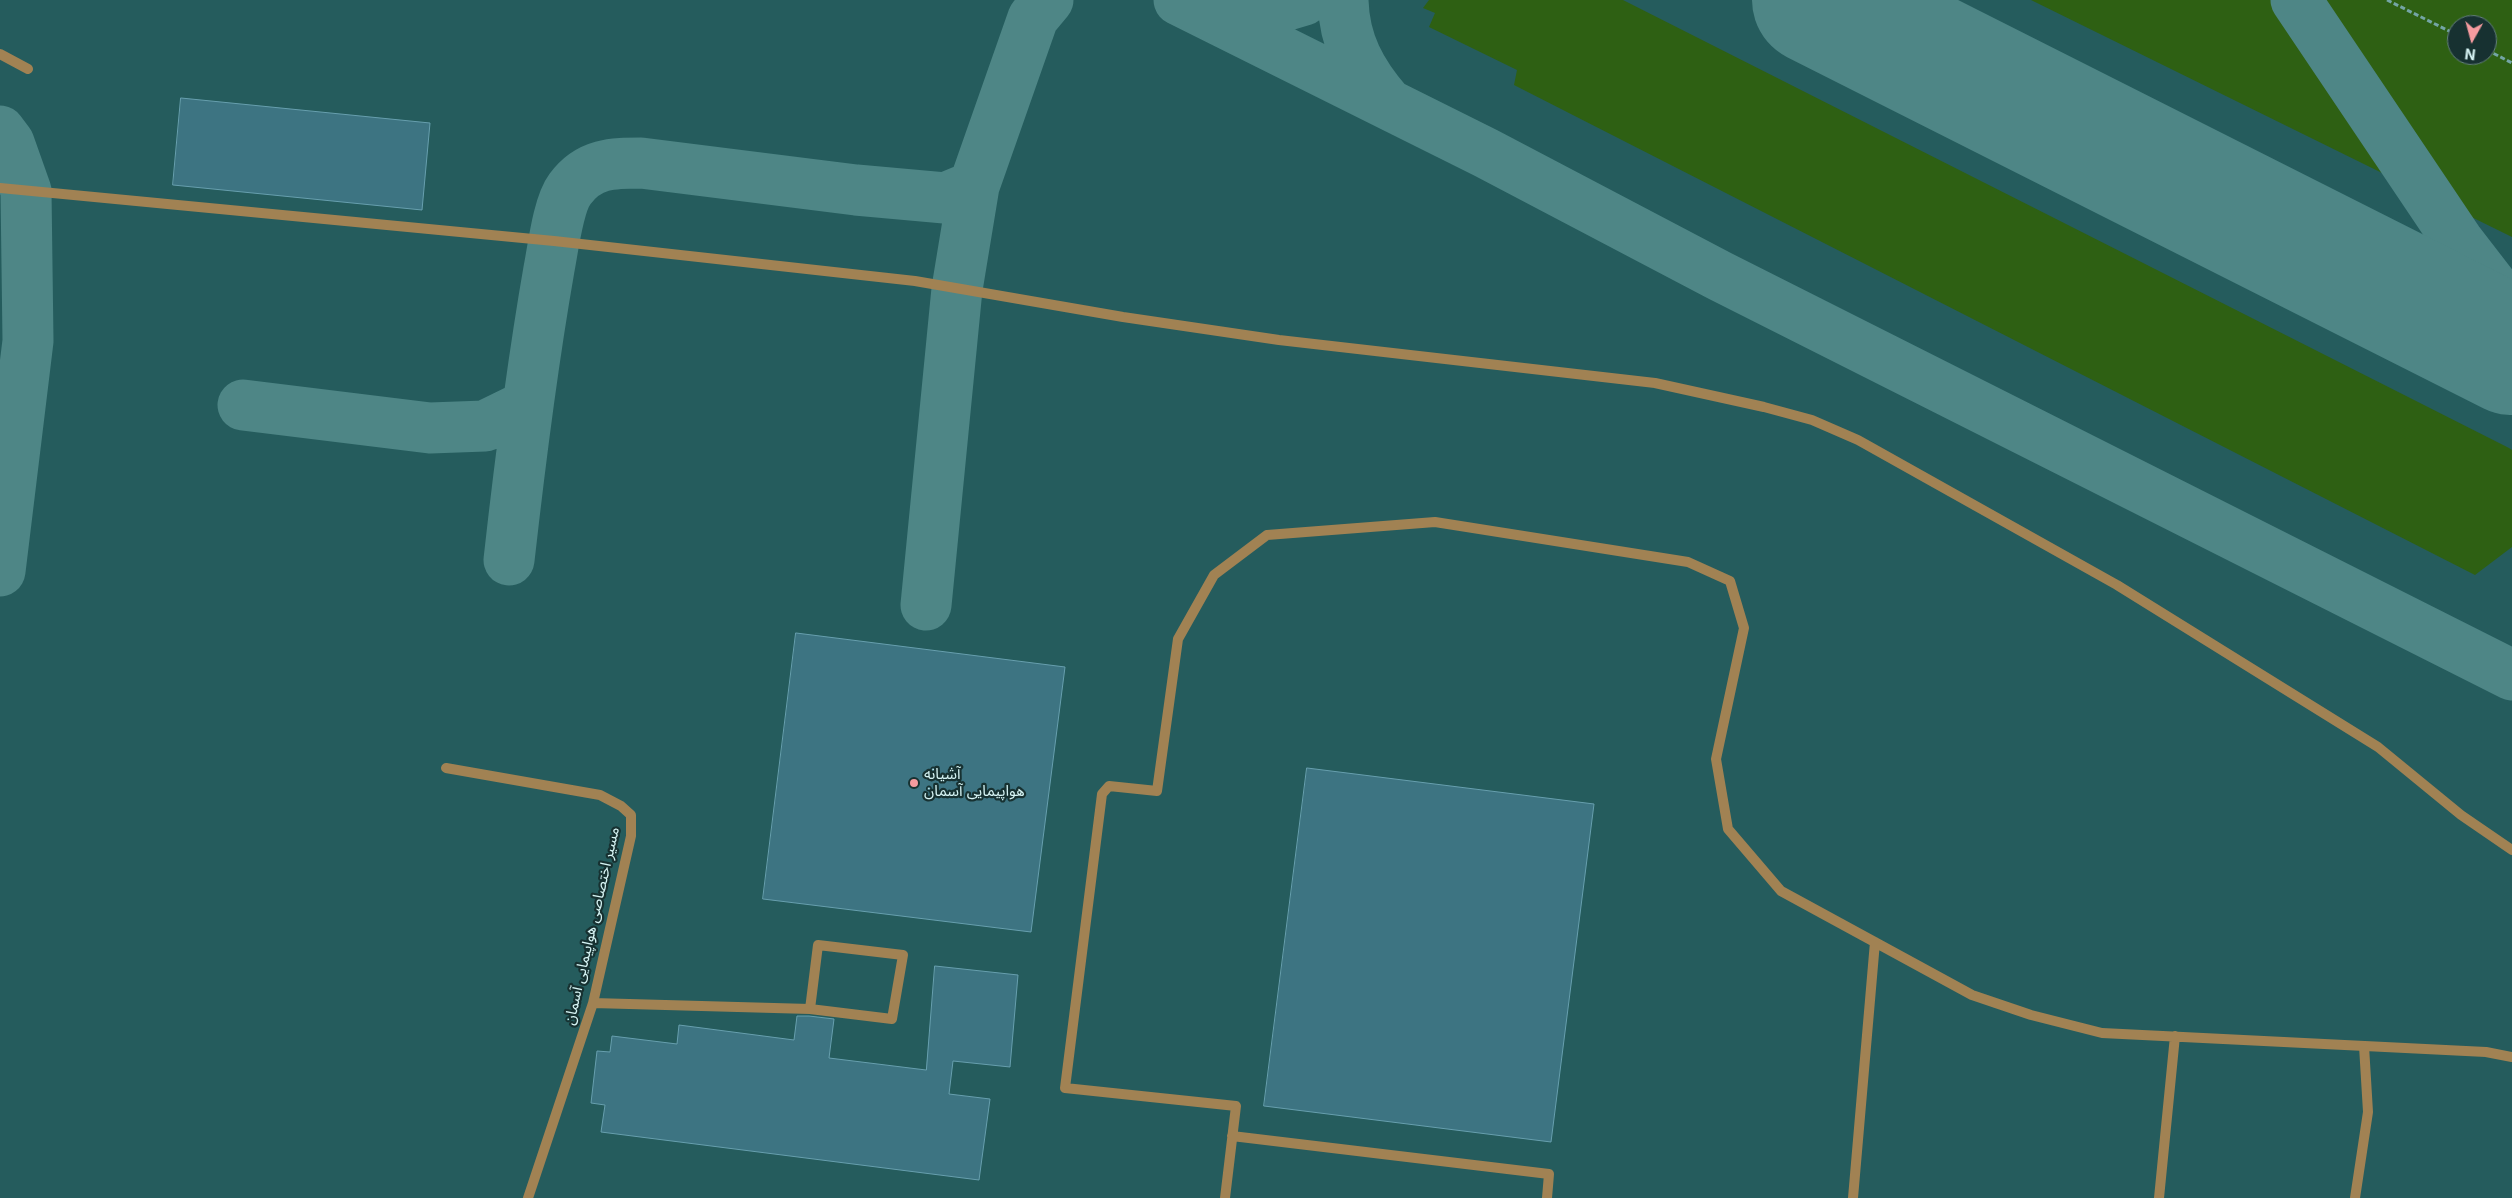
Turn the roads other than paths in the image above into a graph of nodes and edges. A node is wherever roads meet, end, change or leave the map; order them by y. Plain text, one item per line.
1 (0, 54) edge
2 (28, 69) dead end
3 (0, 188) edge
4 (446, 768) dead end
5 (2512, 850) edge
6 (1875, 942) junction
7 (593, 1003) junction
8 (810, 1009) junction
9 (2175, 1036) junction
10 (2364, 1046) junction
11 (2512, 1057) edge
12 (1232, 1136) junction
13 (528, 1198) edge
14 (1225, 1198) edge
15 (1546, 1198) edge
16 (1854, 1198) edge
17 (2159, 1198) edge
18 (2355, 1198) edge

1 - 2 lane
3 - 5 lane
4 - 7 lane, مسیر اختصاصی هواپیمایی آسمان
6 - 9 lane
6 - 12 lane
6 - 16 lane
7 - 8 lane
7 - 13 lane, مسیر اختصاصی هواپیمایی آسمان
8 - 8 lane
9 - 10 lane
9 - 17 lane
10 - 11 lane
10 - 18 lane
12 - 14 lane
12 - 15 lane

